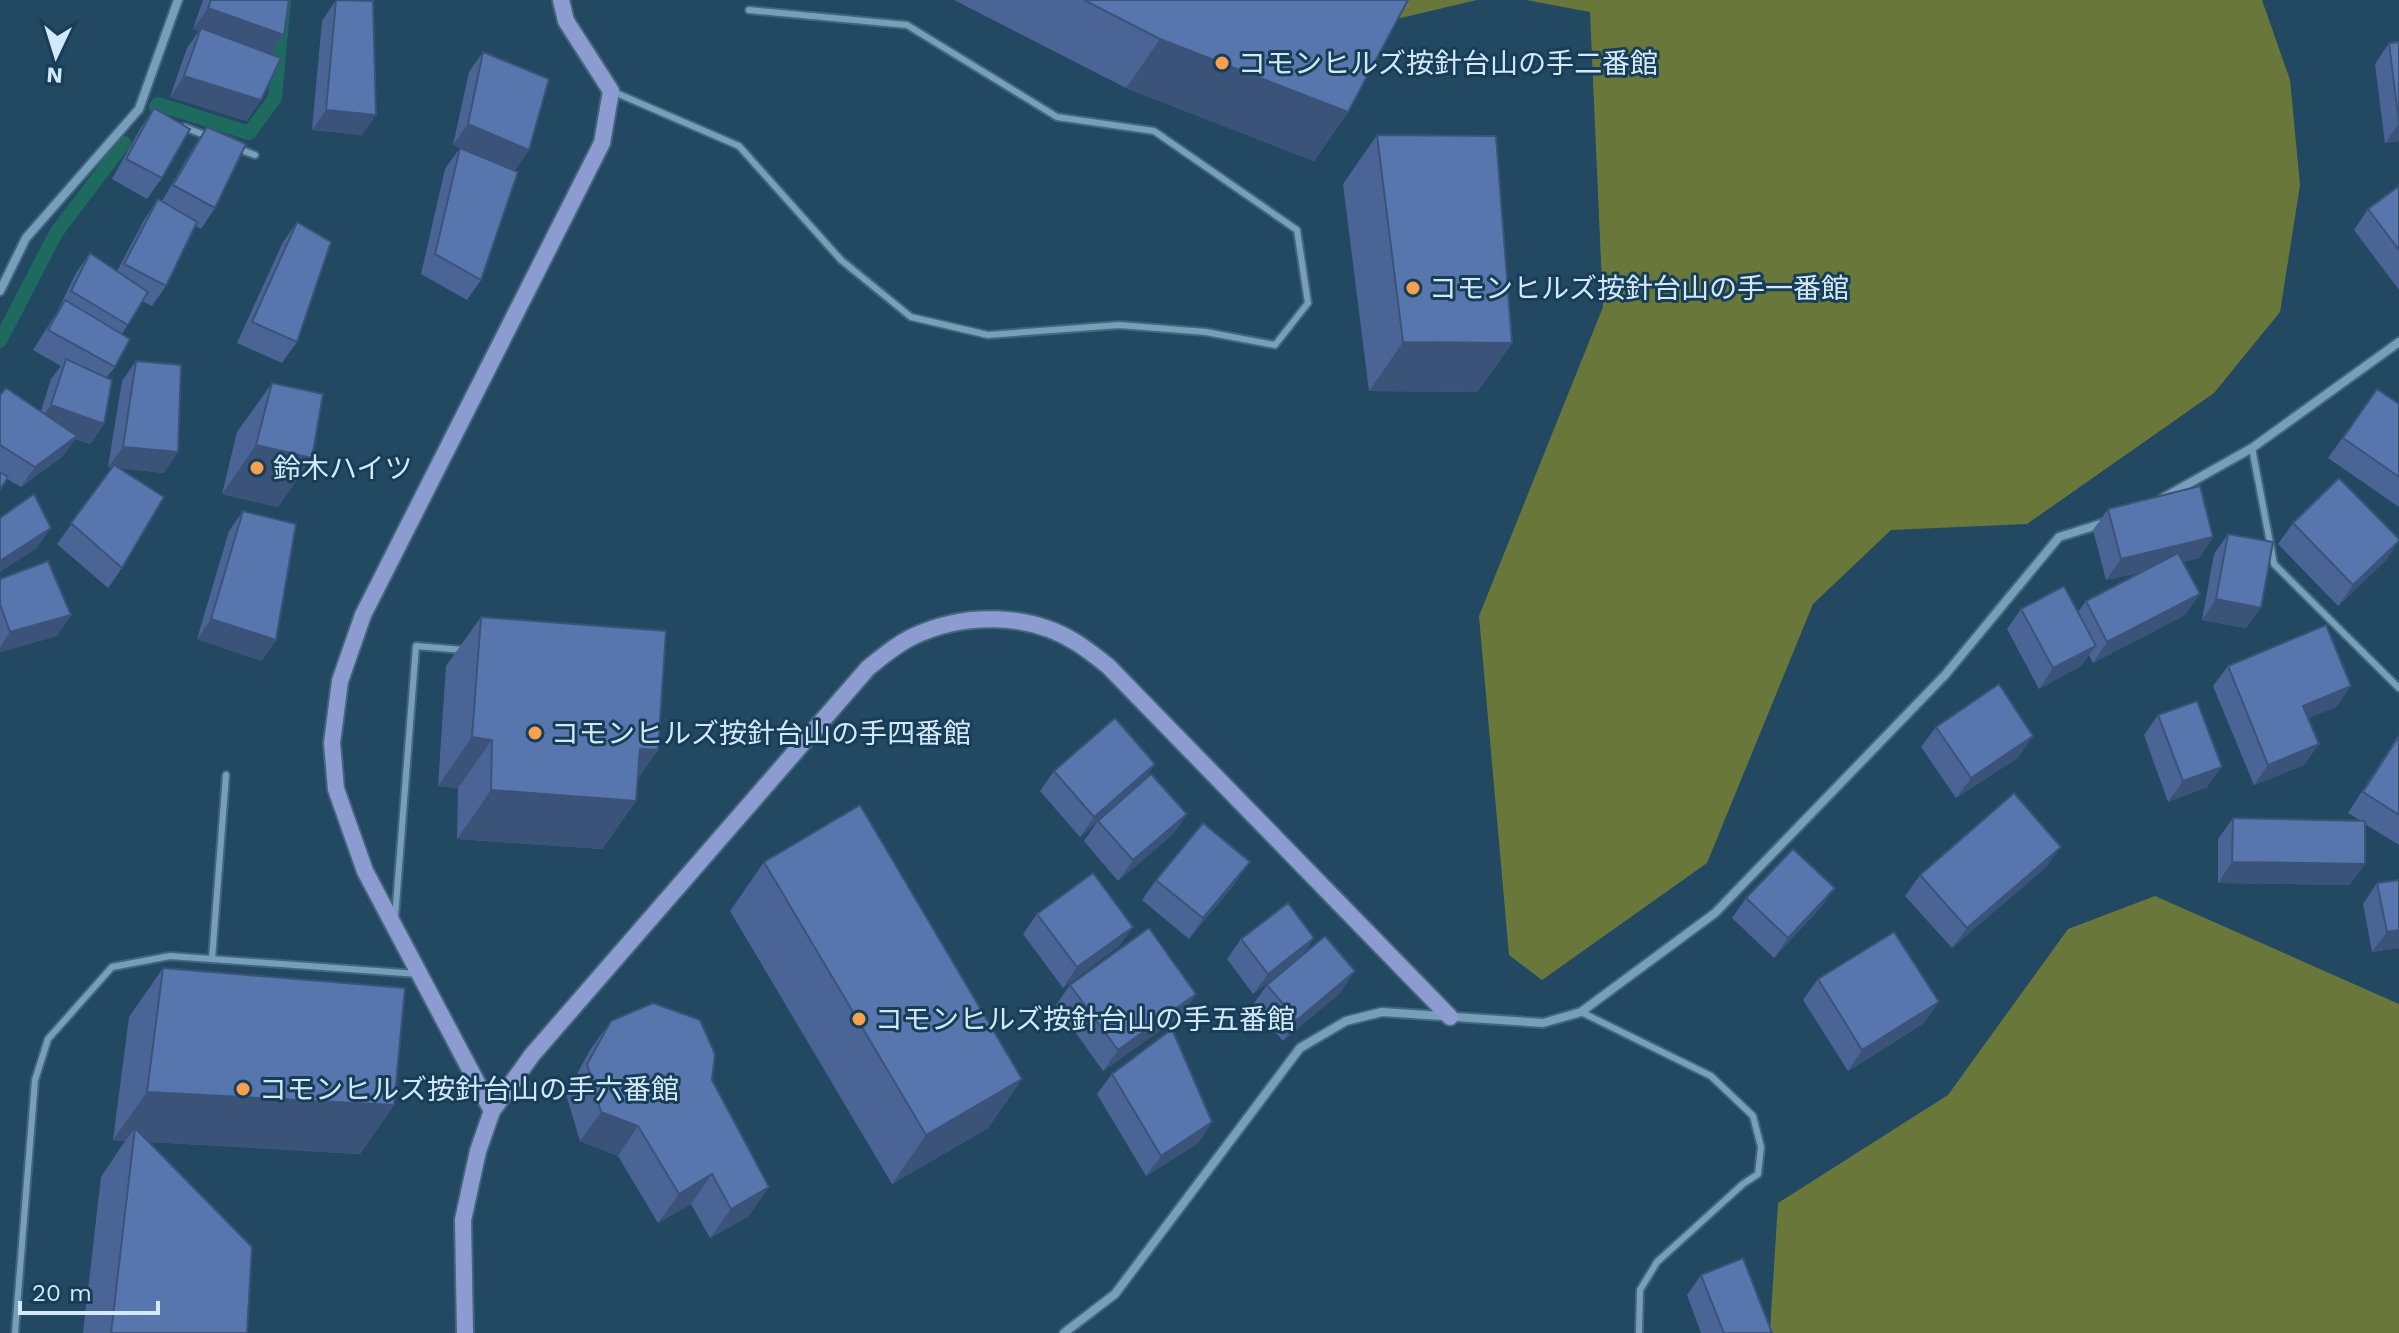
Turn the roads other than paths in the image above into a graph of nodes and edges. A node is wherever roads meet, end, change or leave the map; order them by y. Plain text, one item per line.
1 (178, 0) edge
2 (561, 0) edge
3 (749, 10) dead end
4 (611, 91) junction
5 (139, 109) junction
6 (154, 115) edge
7 (182, 126) edge
8 (211, 138) edge
9 (226, 144) edge
10 (255, 155) dead end
11 (0, 291) edge
12 (2399, 342) edge
13 (2252, 448) junction
14 (2158, 502) edge
15 (2116, 519) edge
16 (475, 651) edge
17 (2399, 688) edge
18 (226, 775) dead end
19 (394, 926) junction
20 (212, 959) junction
21 (420, 975) junction
22 (1581, 1012) junction
23 (1450, 1017) junction
24 (492, 1111) junction
25 (15, 1333) edge
26 (465, 1333) edge
27 (1064, 1333) edge
28 (1639, 1333) edge

1 - 5 street
2 - 4 street
3 - 4 lane
4 - 19 street
5 - 6 lane
5 - 11 street
7 - 8 lane
9 - 10 lane
12 - 13 street
13 - 14 street
13 - 17 lane
15 - 22 street
16 - 19 lane
18 - 20 lane
19 - 21 street
20 - 21 lane
20 - 25 lane
21 - 24 street
22 - 23 street
22 - 28 lane
23 - 24 street
23 - 27 street
24 - 26 street

